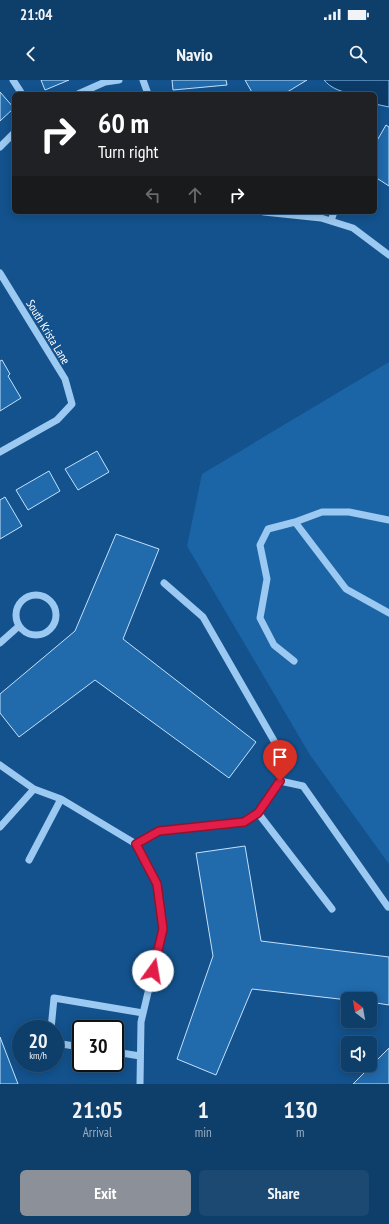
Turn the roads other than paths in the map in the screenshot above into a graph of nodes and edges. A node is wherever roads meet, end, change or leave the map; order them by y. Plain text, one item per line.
1 (13, 80) edge
2 (119, 80) edge
3 (143, 80) edge
4 (21, 92) edge
5 (83, 92) edge
6 (147, 92) edge
7 (12, 135) edge
8 (0, 147) edge
9 (283, 214) edge
10 (333, 214) edge
11 (331, 221) junction
12 (389, 255) edge
13 (0, 273) edge
14 (0, 452) edge
15 (389, 520) edge
16 (295, 522) junction
17 (164, 583) dead end
18 (389, 613) edge
19 (19, 626) junction
20 (0, 643) edge
21 (294, 662) dead end
22 (0, 765) edge
23 (280, 781) junction
24 (34, 789) junction
25 (61, 799) junction
26 (258, 813) junction
27 (0, 827) edge
28 (136, 844) junction
29 (29, 860) dead end
30 (388, 907) edge
31 (332, 908) dead end
32 (143, 1013) junction
33 (52, 1020) edge
34 (124, 1053) edge
35 (140, 1056) junction
36 (140, 1084) edge

1 - 4 street
2 - 5 street
3 - 6 street
7 - 8 street
9 - 11 street
10 - 11 street
11 - 12 street
13 - 14 street, South Krista Lane
15 - 16 street
16 - 18 street
16 - 21 street
17 - 23 street
19 - 19 street
19 - 20 street
22 - 24 street
23 - 26 street
23 - 30 street
24 - 25 street
24 - 27 street
25 - 28 street
25 - 29 street
26 - 28 street
26 - 31 street
28 - 32 street
32 - 33 street
32 - 35 street
34 - 35 street
35 - 36 street

